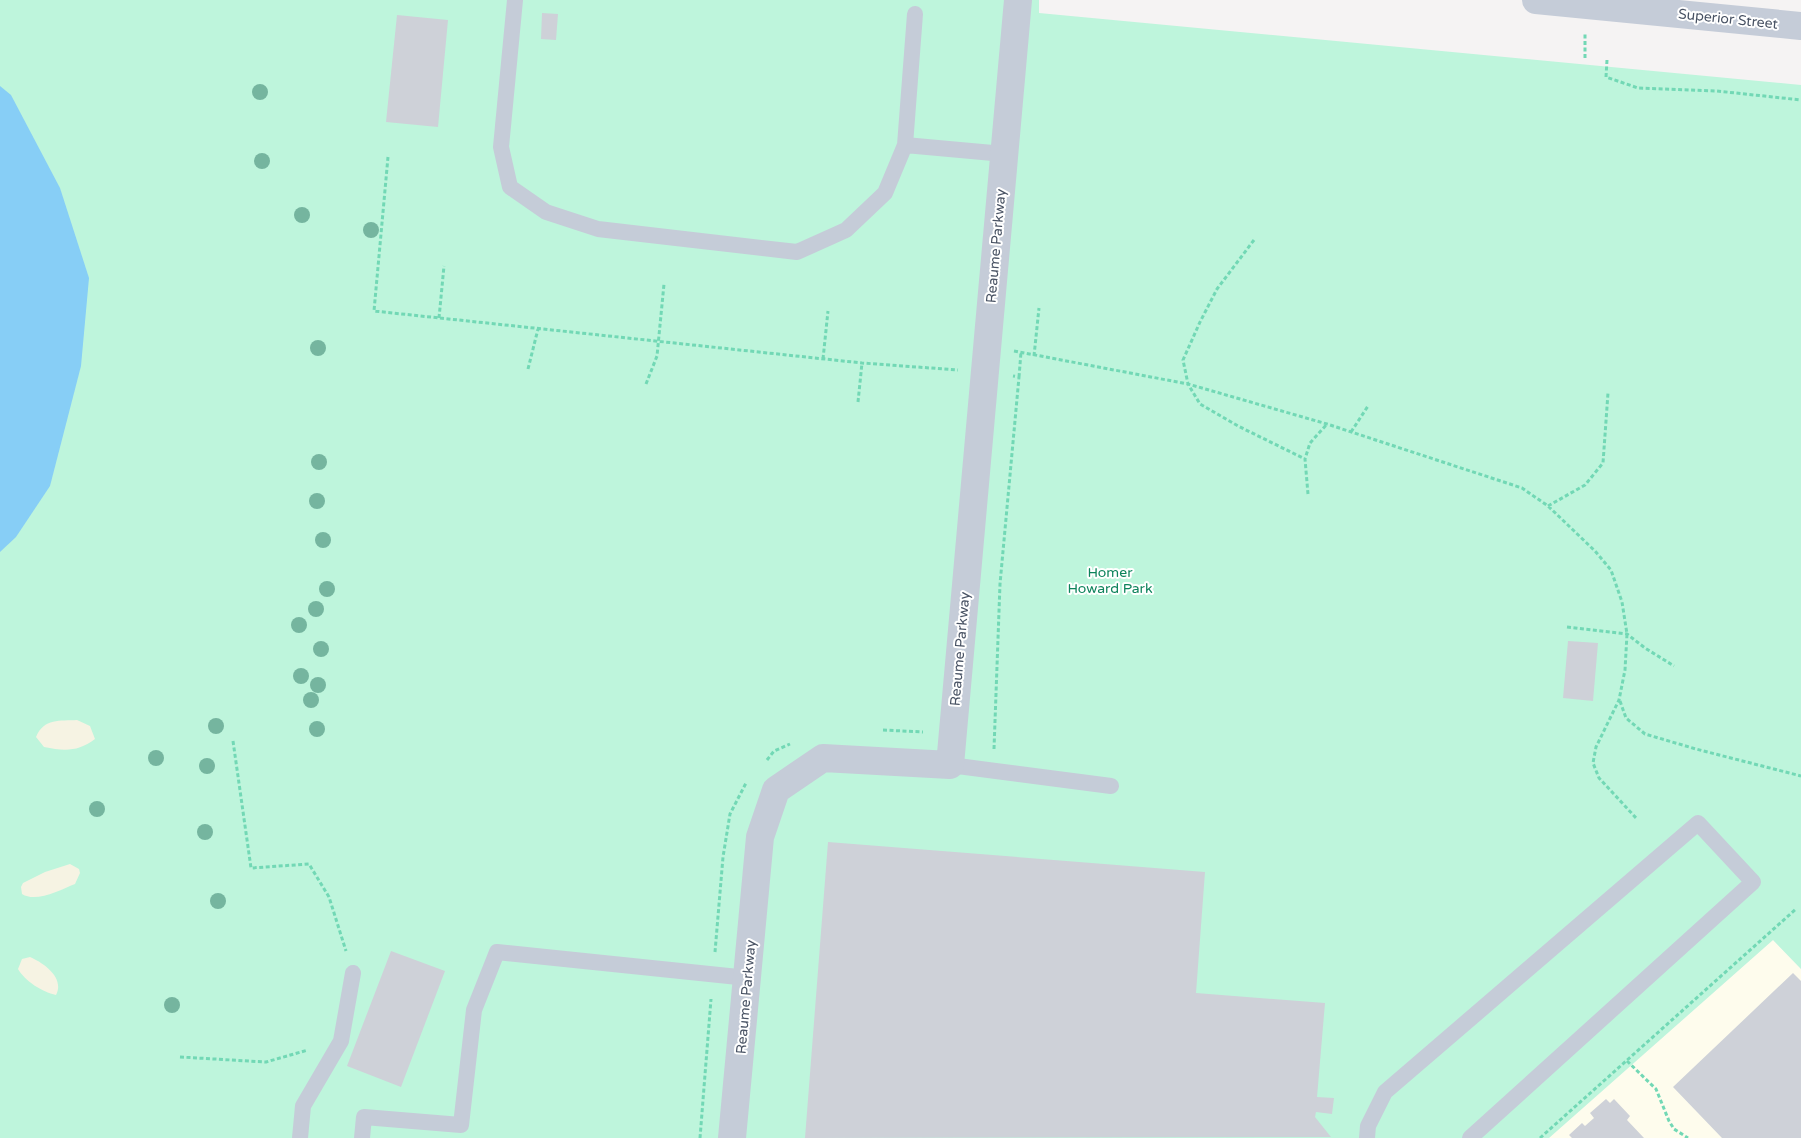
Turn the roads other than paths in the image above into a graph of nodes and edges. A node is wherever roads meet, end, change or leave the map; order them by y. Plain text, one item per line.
1 (514, 0) edge
2 (1018, 0) edge
3 (1536, 0) edge
4 (1621, 4) edge
5 (915, 14) dead end
6 (1801, 26) edge
7 (904, 145) junction
8 (1004, 154) junction
9 (950, 765) junction
10 (1111, 786) dead end
11 (353, 973) road end
12 (748, 978) junction
13 (300, 1138) edge
14 (362, 1138) edge
15 (732, 1138) edge
16 (1367, 1138) edge
17 (1470, 1138) edge

1 - 7 lane
2 - 8 street, Reaume Parkway
3 - 4 street, Superior Street
4 - 6 street, Superior Street
5 - 7 lane
7 - 8 lane
8 - 9 street, Reaume Parkway
9 - 10 lane
9 - 12 street, Reaume Parkway
11 - 13 lane
12 - 14 lane
12 - 15 street, Reaume Parkway
16 - 17 lane

